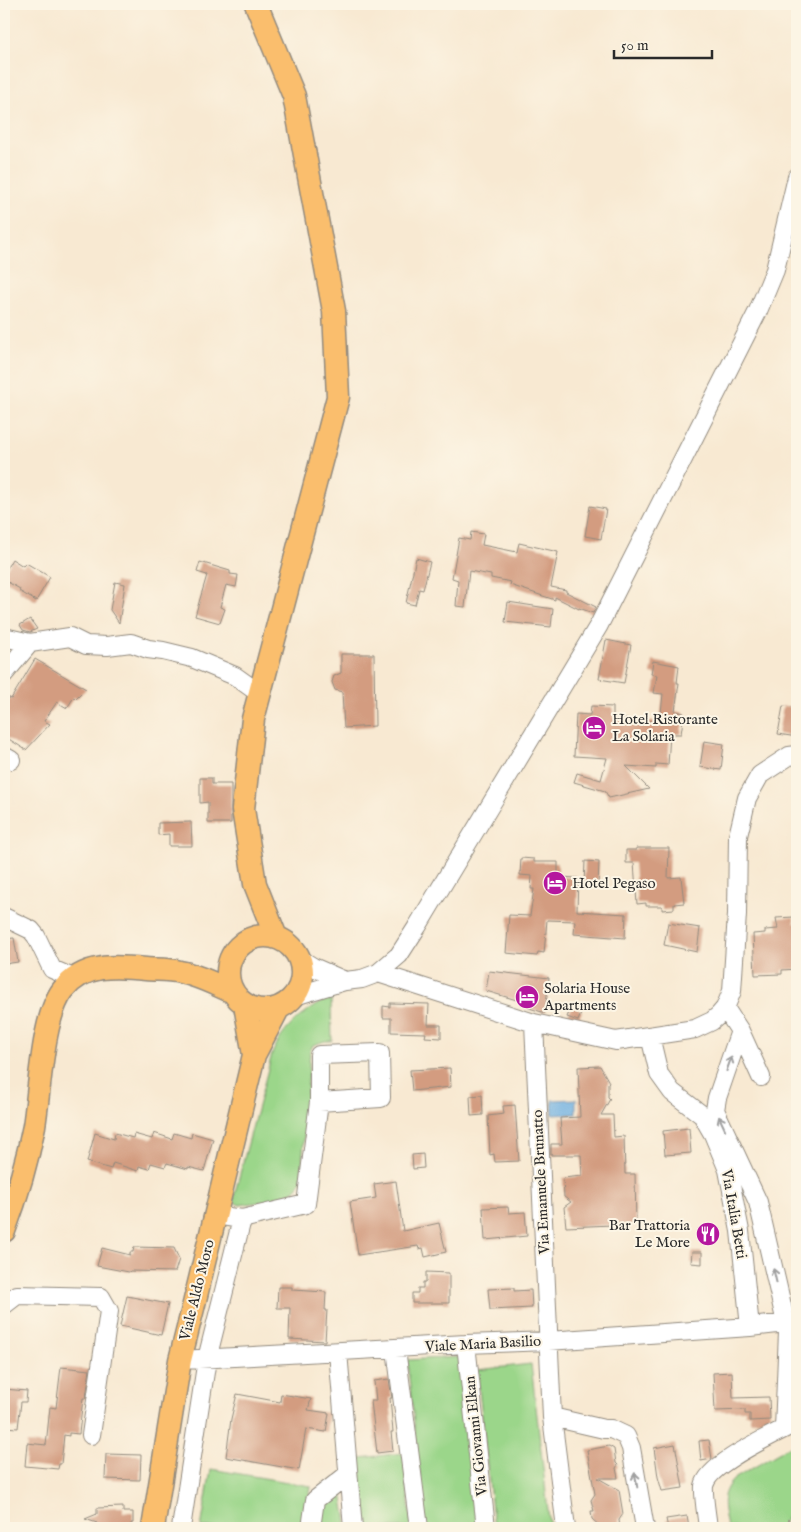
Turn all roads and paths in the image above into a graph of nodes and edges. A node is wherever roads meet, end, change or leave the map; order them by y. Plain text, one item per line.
1 (256, 4) edge
2 (797, 177) edge
3 (4, 637) edge
4 (30, 643) junction
5 (4, 674) edge
6 (260, 694) junction
7 (797, 755) edge
8 (255, 884) junction
9 (4, 918) edge
10 (276, 937) junction
11 (236, 952) junction
12 (300, 959) junction
13 (180, 972) junction
14 (378, 973) junction
15 (73, 978) junction
16 (345, 981) junction
17 (239, 998) junction
18 (287, 1002) junction
19 (725, 1008) junction
20 (534, 1023) junction
21 (740, 1031) junction
22 (650, 1036) junction
23 (254, 1055) junction
24 (761, 1077) dead end
25 (319, 1102) dead end
26 (215, 1215) junction
27 (242, 1219) junction
28 (4, 1231) edge
29 (4, 1305) edge
30 (750, 1327) junction
31 (790, 1334) edge
32 (548, 1341) junction
33 (466, 1344) junction
34 (396, 1349) junction
35 (338, 1352) junction
36 (207, 1359) junction
37 (180, 1360) junction
38 (552, 1418) junction
39 (791, 1426) edge
40 (90, 1434) dead end
41 (347, 1475) junction
42 (797, 1509) edge
43 (153, 1528) edge
44 (181, 1528) edge
45 (311, 1528) edge
46 (353, 1528) edge
47 (419, 1528) edge
48 (486, 1528) edge
49 (566, 1528) edge
50 (645, 1528) edge
51 (708, 1528) edge
52 (782, 1528) edge

1 - 6 main road
2 - 14 street
3 - 4 street
4 - 5 street
4 - 6 street
6 - 8 main road
7 - 19 street
8 - 10 main road
8 - 11 main road
9 - 15 street
10 - 11 main road
10 - 12 main road
11 - 13 main road
11 - 17 main road
12 - 16 street
12 - 18 main road
13 - 15 main road
13 - 17 main road
14 - 16 street
14 - 20 street
15 - 28 main road
16 - 18 street
17 - 18 main road
17 - 23 main road, Viale Aldo Moro
18 - 23 main road, Viale Aldo Moro
19 - 21 street
19 - 22 street
20 - 22 street
20 - 32 street, Via Emanuele Brunatto
21 - 24 street
31 -> 21 street
22 - 30 street, Via Italia Betti
23 - 26 main road, Viale Aldo Moro
25 - 27 street
26 - 27 street
26 - 37 main road, Viale Aldo Moro
27 - 36 street
29 - 40 street
30 - 31 street, Viale Maria Basilio
30 - 32 street, Viale Maria Basilio
31 - 39 street
32 - 33 street, Viale Maria Basilio
32 - 38 street, Via Emanuele Brunatto
33 - 34 street, Viale Maria Basilio
33 - 48 street, Via Giovanni Elkan
34 - 35 street, Viale Maria Basilio
34 - 47 street
35 - 36 street, Viale Maria Basilio
35 - 41 street
36 - 37 street, Viale Maria Basilio
36 - 44 street
37 - 43 main road, Viale Aldo Moro
38 - 49 street, Via Emanuele Brunatto
50 -> 38 street
39 - 51 street
41 - 45 street
41 - 46 street
42 - 52 path

